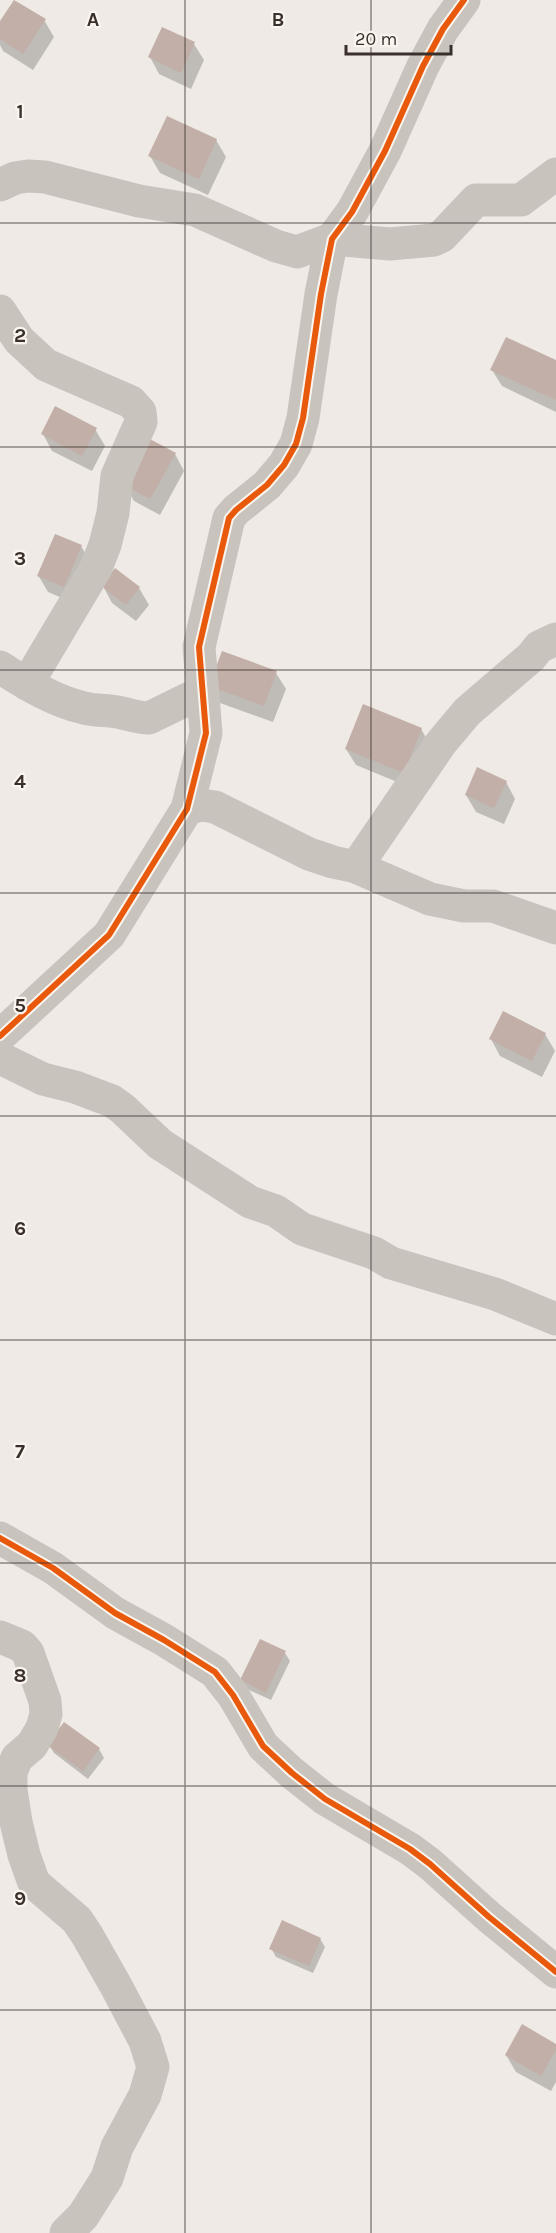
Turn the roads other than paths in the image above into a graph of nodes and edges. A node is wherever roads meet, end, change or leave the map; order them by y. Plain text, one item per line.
1 (464, 0) edge
2 (556, 174) edge
3 (0, 185) edge
4 (332, 239) junction
5 (0, 311) edge
6 (556, 639) edge
7 (13, 676) edge
8 (202, 692) junction
9 (188, 809) junction
10 (356, 867) junction
11 (556, 928) edge
12 (0, 1036) edge
13 (0, 1058) edge
14 (556, 1319) edge
15 (0, 1538) edge
16 (0, 1637) edge
17 (556, 1972) edge
18 (66, 2233) edge

1 - 4 street
2 - 4 street
3 - 4 street
4 - 8 street
5 - 7 street
6 - 10 street
7 - 8 street
8 - 9 street
9 - 10 street
9 - 12 street
10 - 11 street
13 - 14 street
15 - 17 street
16 - 18 street

